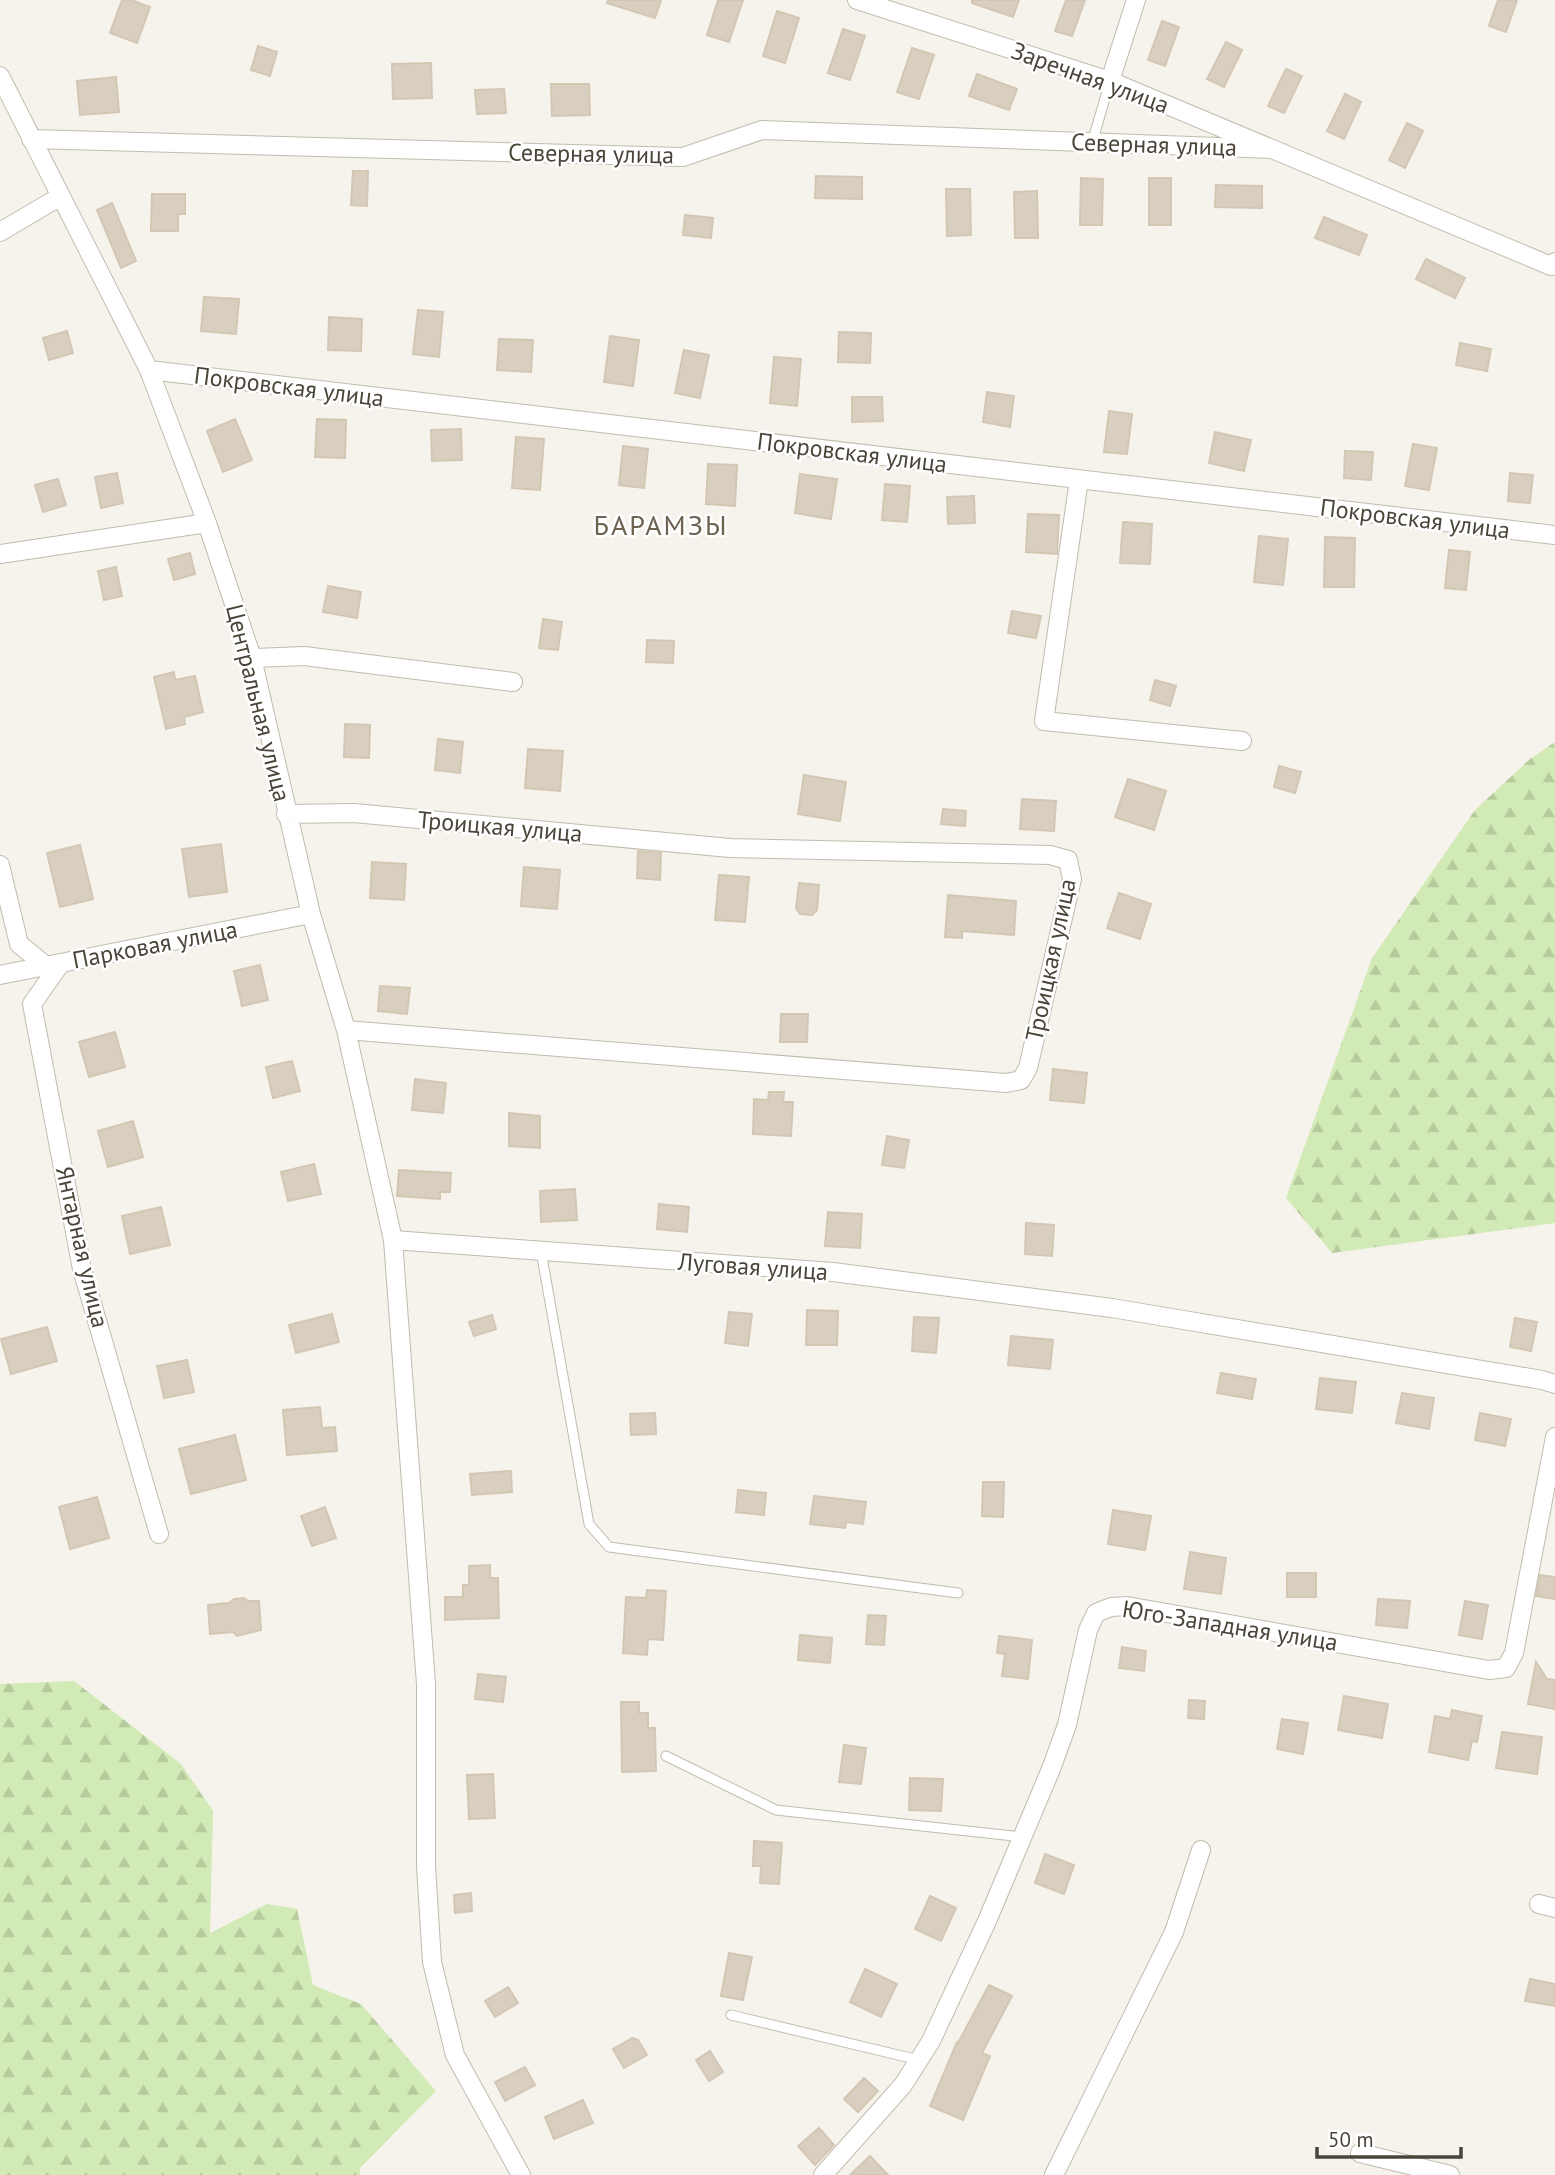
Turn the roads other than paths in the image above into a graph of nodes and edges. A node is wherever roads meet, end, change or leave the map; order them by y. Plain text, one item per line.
1 (857, 0) edge
2 (1136, 0) edge
3 (0, 76) edge
4 (1110, 81) junction
5 (31, 139) junction
6 (1092, 143) junction
7 (1273, 149) junction
8 (61, 196) junction
9 (0, 232) edge
10 (1553, 264) edge
11 (149, 370) junction
12 (1079, 480) junction
13 (207, 523) junction
14 (1555, 535) edge
15 (0, 554) edge
16 (252, 658) junction
17 (513, 681) dead end
18 (1242, 741) dead end
19 (286, 814) junction
20 (0, 865) edge
21 (311, 914) junction
22 (54, 964) junction
23 (0, 975) edge
24 (346, 1030) junction
25 (393, 1240) junction
26 (541, 1251) junction
27 (1555, 1384) edge
28 (1555, 1437) edge
29 (159, 1534) dead end
30 (958, 1593) dead end
31 (666, 1756) dead end
32 (1022, 1837) junction
33 (1201, 1850) dead end
34 (731, 2015) dead end
35 (919, 2060) junction
36 (1360, 2153) dead end
37 (521, 2175) edge
38 (823, 2175) edge
39 (1054, 2175) edge
40 (1450, 2175) edge

1 - 4 street, Заречная улица
2 - 4 street
3 - 5 street, Центральная улица
4 - 6 lane
4 - 7 street, Заречная улица
5 - 6 street, Северная улица
5 - 8 street, Центральная улица
6 - 7 street, Северная улица
7 - 10 street, Заречная улица
8 - 9 street
8 - 11 street, Центральная улица
11 - 12 street, Покровская улица
11 - 13 street, Центральная улица
12 - 14 street, Покровская улица
12 - 18 street
13 - 15 street
13 - 16 street, Центральная улица
16 - 17 street
16 - 19 street, Центральная улица
19 - 21 street, Центральная улица
19 - 24 street, Троицкая улица
20 - 22 street
21 - 22 street, Парковая улица
21 - 24 street, Центральная улица
22 - 23 street, Парковая улица
22 - 29 street, Янтарная улица
24 - 25 street, Центральная улица
25 - 26 street, Луговая улица
25 - 37 street, Центральная улица
26 - 27 street, Луговая улица
26 - 30 lane
28 - 32 street, Юго-Западная улица
31 - 32 lane
32 - 35 street, Юго-Западная улица
33 - 39 street
34 - 35 lane
35 - 38 street, Юго-Западная улица
36 - 40 street

